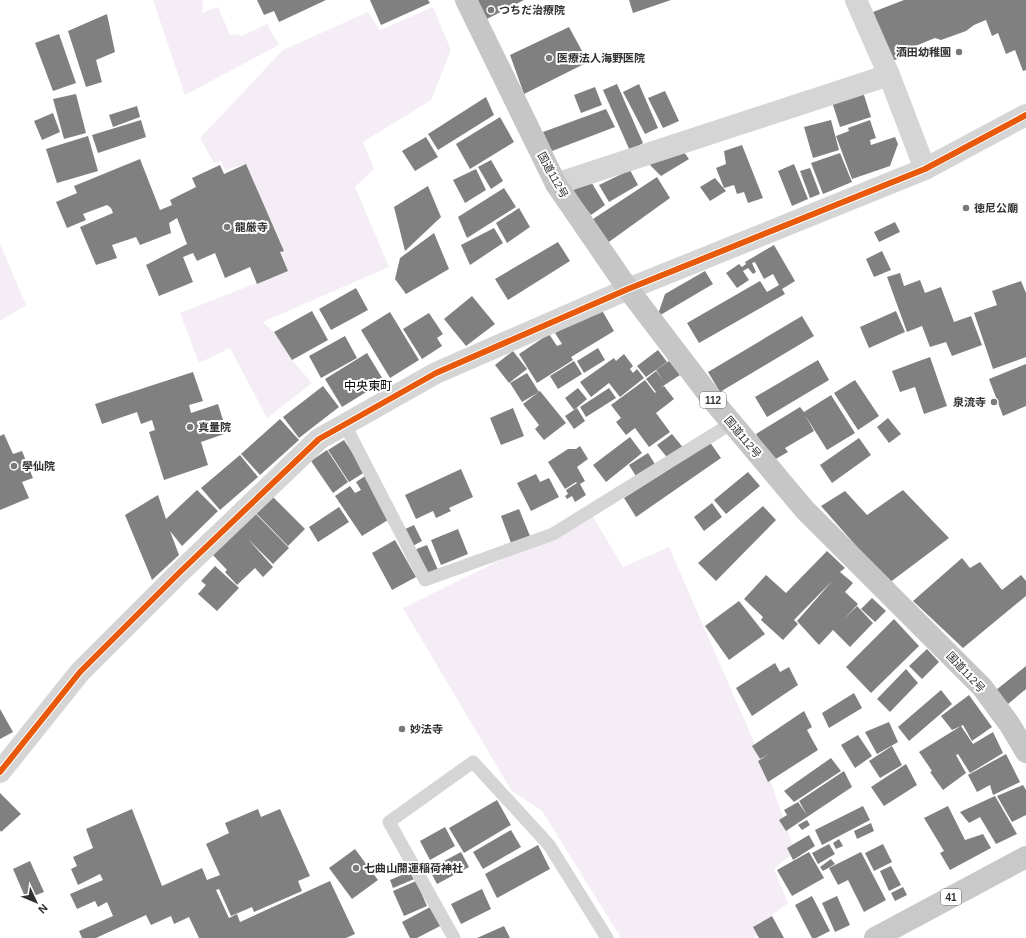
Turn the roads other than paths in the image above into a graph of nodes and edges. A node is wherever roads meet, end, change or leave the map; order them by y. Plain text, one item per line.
1 (466, 0) edge
2 (856, 0) edge
3 (889, 75) junction
4 (1026, 115) edge
5 (925, 169) junction
6 (556, 184) junction
7 (628, 289) junction
8 (732, 423) junction
9 (345, 425) junction
10 (1026, 752) edge
11 (0, 772) edge
12 (1026, 857) edge
13 (454, 938) edge
14 (607, 938) edge
15 (875, 938) edge

1 - 6 highway, 国道112号 / 112
2 - 3 street
3 - 5 street
3 - 6 street
4 - 5 street
5 - 7 street
6 - 7 highway, 国道112号 / 112
7 - 8 highway, 国道112号 / 112
7 - 9 street
8 - 9 lane
8 - 10 highway, 国道112号 / 112
9 - 11 street
12 - 15 main road, 41
13 - 14 lane

